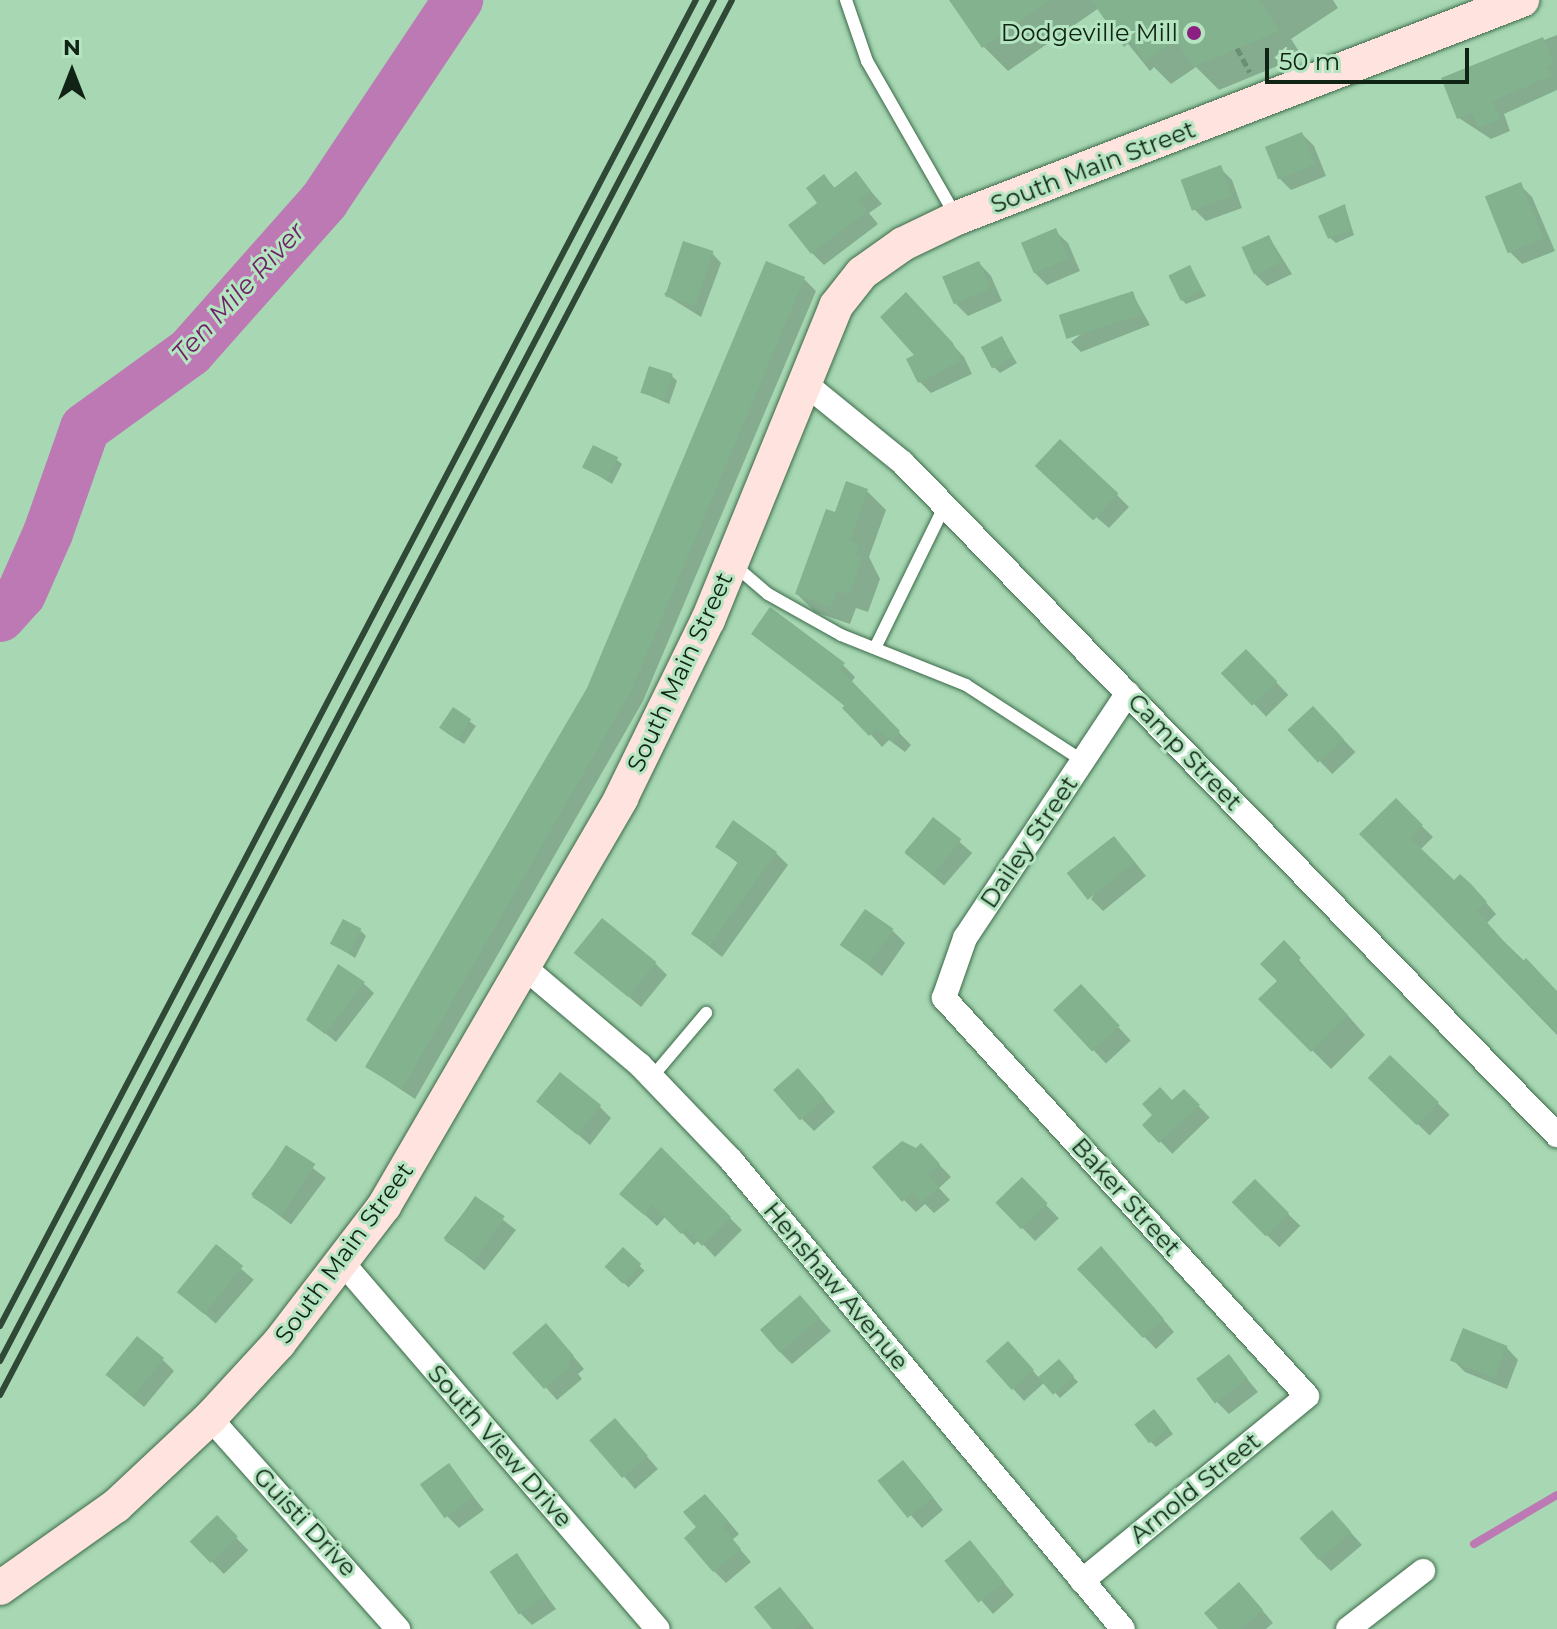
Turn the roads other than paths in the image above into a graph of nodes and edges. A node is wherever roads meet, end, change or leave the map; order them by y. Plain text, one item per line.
1 (846, 0) edge
2 (1522, 0) edge
3 (957, 218) junction
4 (802, 381) junction
5 (945, 505) junction
6 (730, 562) junction
7 (876, 646) junction
8 (1128, 693) junction
9 (1083, 761) junction
10 (524, 967) junction
11 (944, 998) joint
12 (706, 1013) dead end
13 (652, 1077) junction
14 (1557, 1135) edge
15 (342, 1262) junction
16 (1307, 1396) joint
17 (210, 1418) junction
18 (1423, 1571) dead end
19 (1082, 1581) junction
20 (0, 1588) edge
21 (398, 1629) edge
22 (658, 1629) edge
23 (1123, 1629) edge
24 (1348, 1629) edge

1 - 3 lane
2 - 3 main road, South Main Street
3 - 4 main road, South Main Street
4 - 5 street, Camp Street
4 - 6 main road, South Main Street
5 - 7 lane
5 - 8 street, Camp Street
6 - 7 lane
6 - 10 main road, South Main Street
7 - 9 lane
8 - 9 street, Dailey Street
8 - 14 street, Camp Street
9 - 11 street, Dailey Street
10 - 13 street, Henshaw Avenue
10 - 15 main road, South Main Street
11 - 16 street, Baker Street
12 - 13 lane
13 - 19 street, Henshaw Avenue
15 - 17 main road, South Main Street
15 - 22 street, South View Drive
16 - 19 street, Arnold Street
17 - 20 main road, South Main Street
17 - 21 street, Guisti Drive
18 - 24 street
19 - 23 street, Henshaw Avenue

